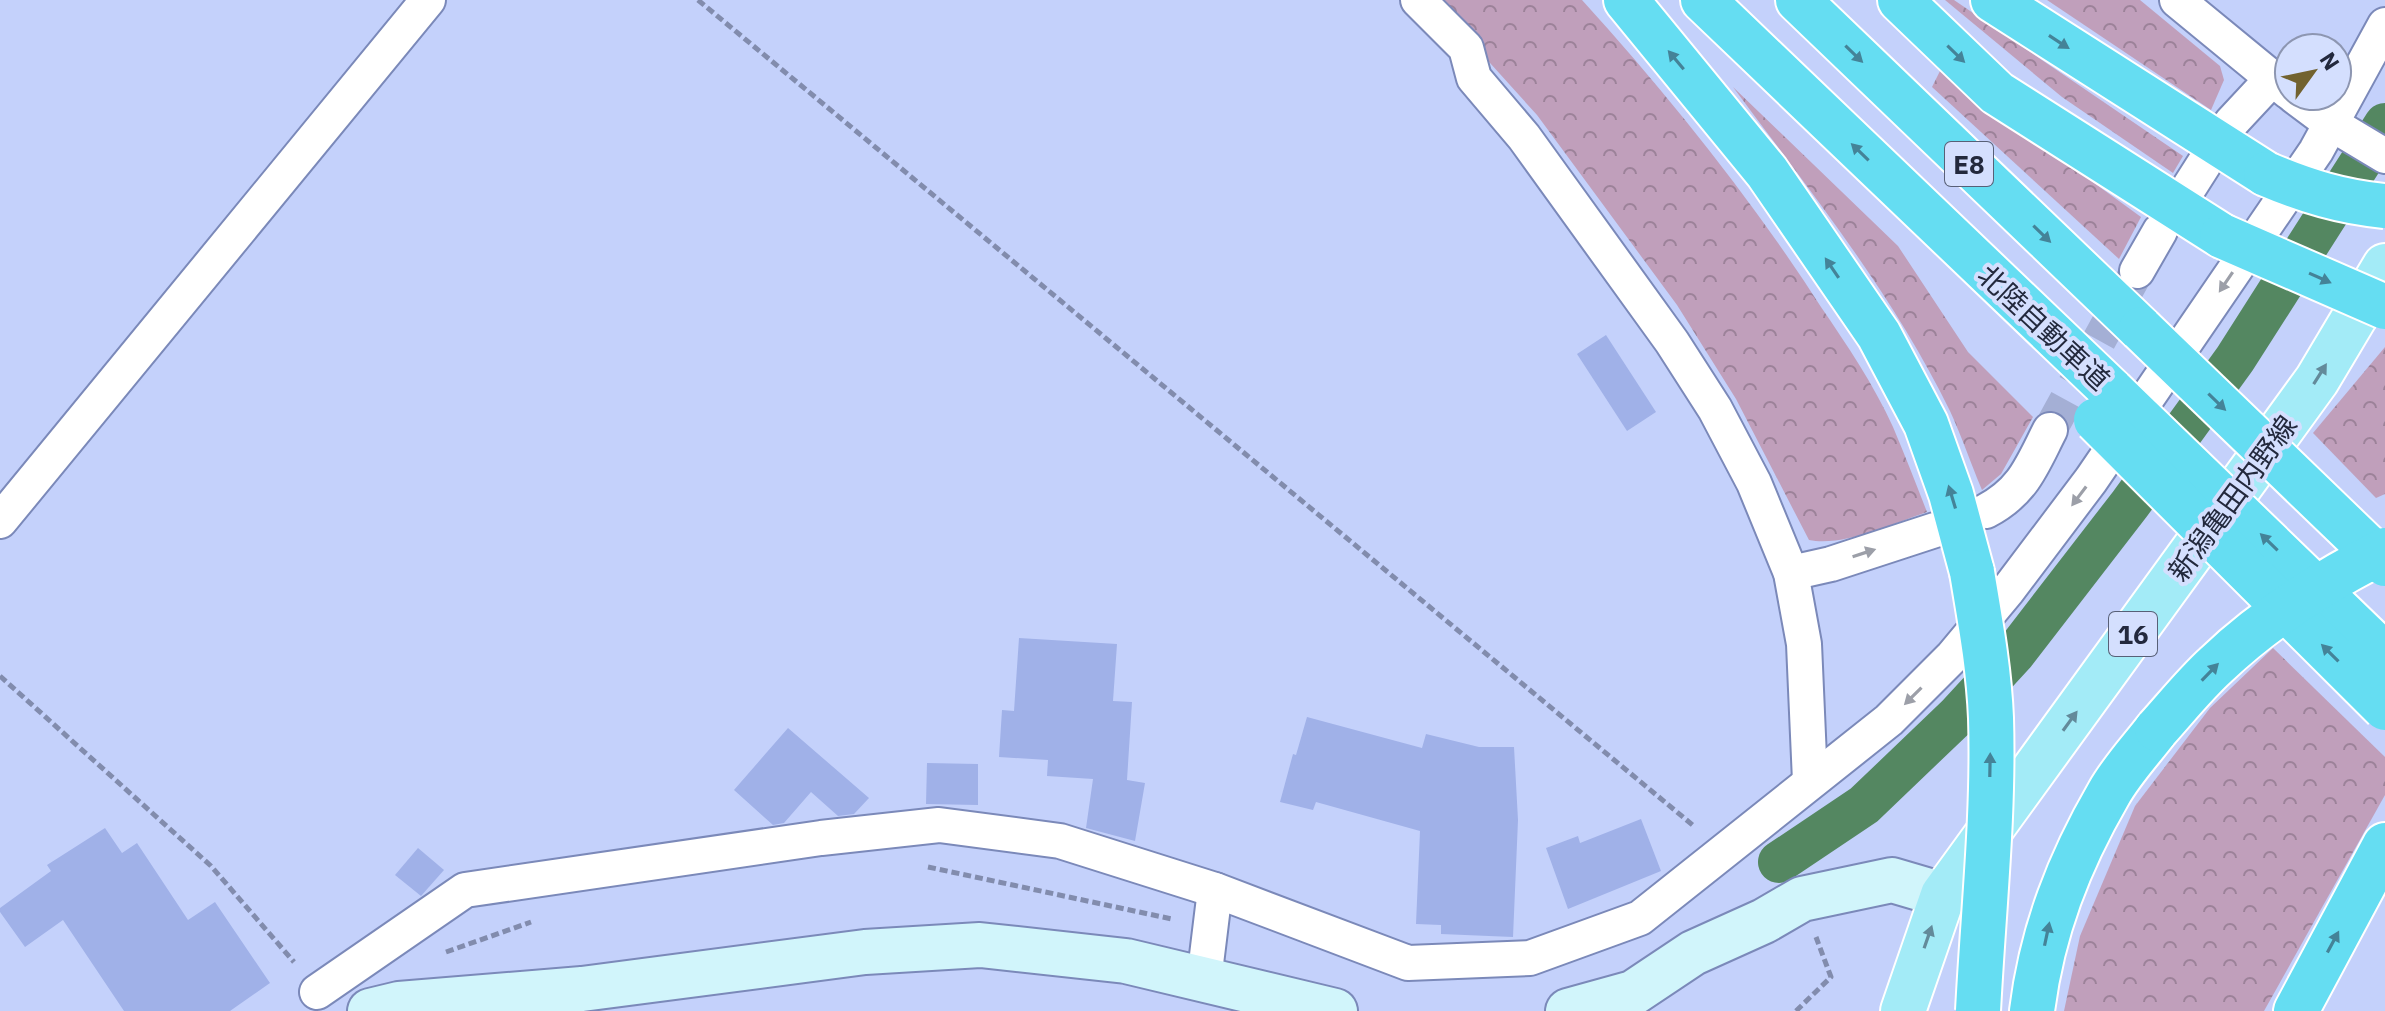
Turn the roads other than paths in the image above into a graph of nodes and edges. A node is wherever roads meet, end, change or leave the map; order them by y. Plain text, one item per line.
1 (428, 0) edge
2 (1418, 0) edge
3 (1626, 0) edge
4 (1703, 0) edge
5 (1798, 0) edge
6 (1900, 0) edge
7 (1993, 0) edge
8 (2177, 0) edge
9 (2385, 25) edge
10 (2273, 79) edge
11 (2273, 97) edge
12 (2316, 112) edge
13 (2231, 123) dead end
14 (2338, 128) junction
15 (2385, 156) edge
16 (2385, 206) edge
17 (2160, 231) dead end
18 (2385, 266) edge
19 (2137, 271) tunnel mouth
20 (2385, 307) edge
21 (2104, 406) junction
22 (2050, 430) tunnel mouth
23 (1986, 511) dead end
24 (0, 521) edge
25 (1935, 530) dead end
26 (2385, 550) edge
27 (2385, 564) edge
28 (1791, 573) junction
29 (2385, 655) edge
30 (2385, 708) edge
31 (1810, 781) junction
32 (2385, 845) edge
33 (1215, 890) junction
34 (1943, 895) junction
35 (1204, 980) junction
36 (317, 992) road end
37 (391, 1009) edge
38 (1335, 1011) edge
39 (1568, 1011) edge
40 (1903, 1011) edge
41 (1978, 1011) edge
42 (2032, 1011) edge
43 (2296, 1011) edge

1 - 24 street
2 - 28 street
41 -> 3 highway, bridge
21 -> 4 highway, E8
5 -> 27 highway, E8, bridge
6 -> 20 highway, bridge
7 -> 16 highway, bridge
8 - 10 street
9 - 14 street
11 - 13 street
12 - 14 street
14 - 15 street
14 -> 31 street
17 - 19 street
34 -> 18 main road, 新潟亀田内野線 / 16
29 -> 21 highway, 北陸自動車道, bridge
30 -> 21 highway, bridge
22 - 23 street
28 -> 25 street
42 -> 26 highway, bridge
28 - 31 street
31 - 33 street
43 -> 32 highway
33 - 35 street
33 - 36 street
34 - 39 street
40 -> 34 main road, 新潟亀田内野線 / 16
35 - 37 street
35 - 38 street

